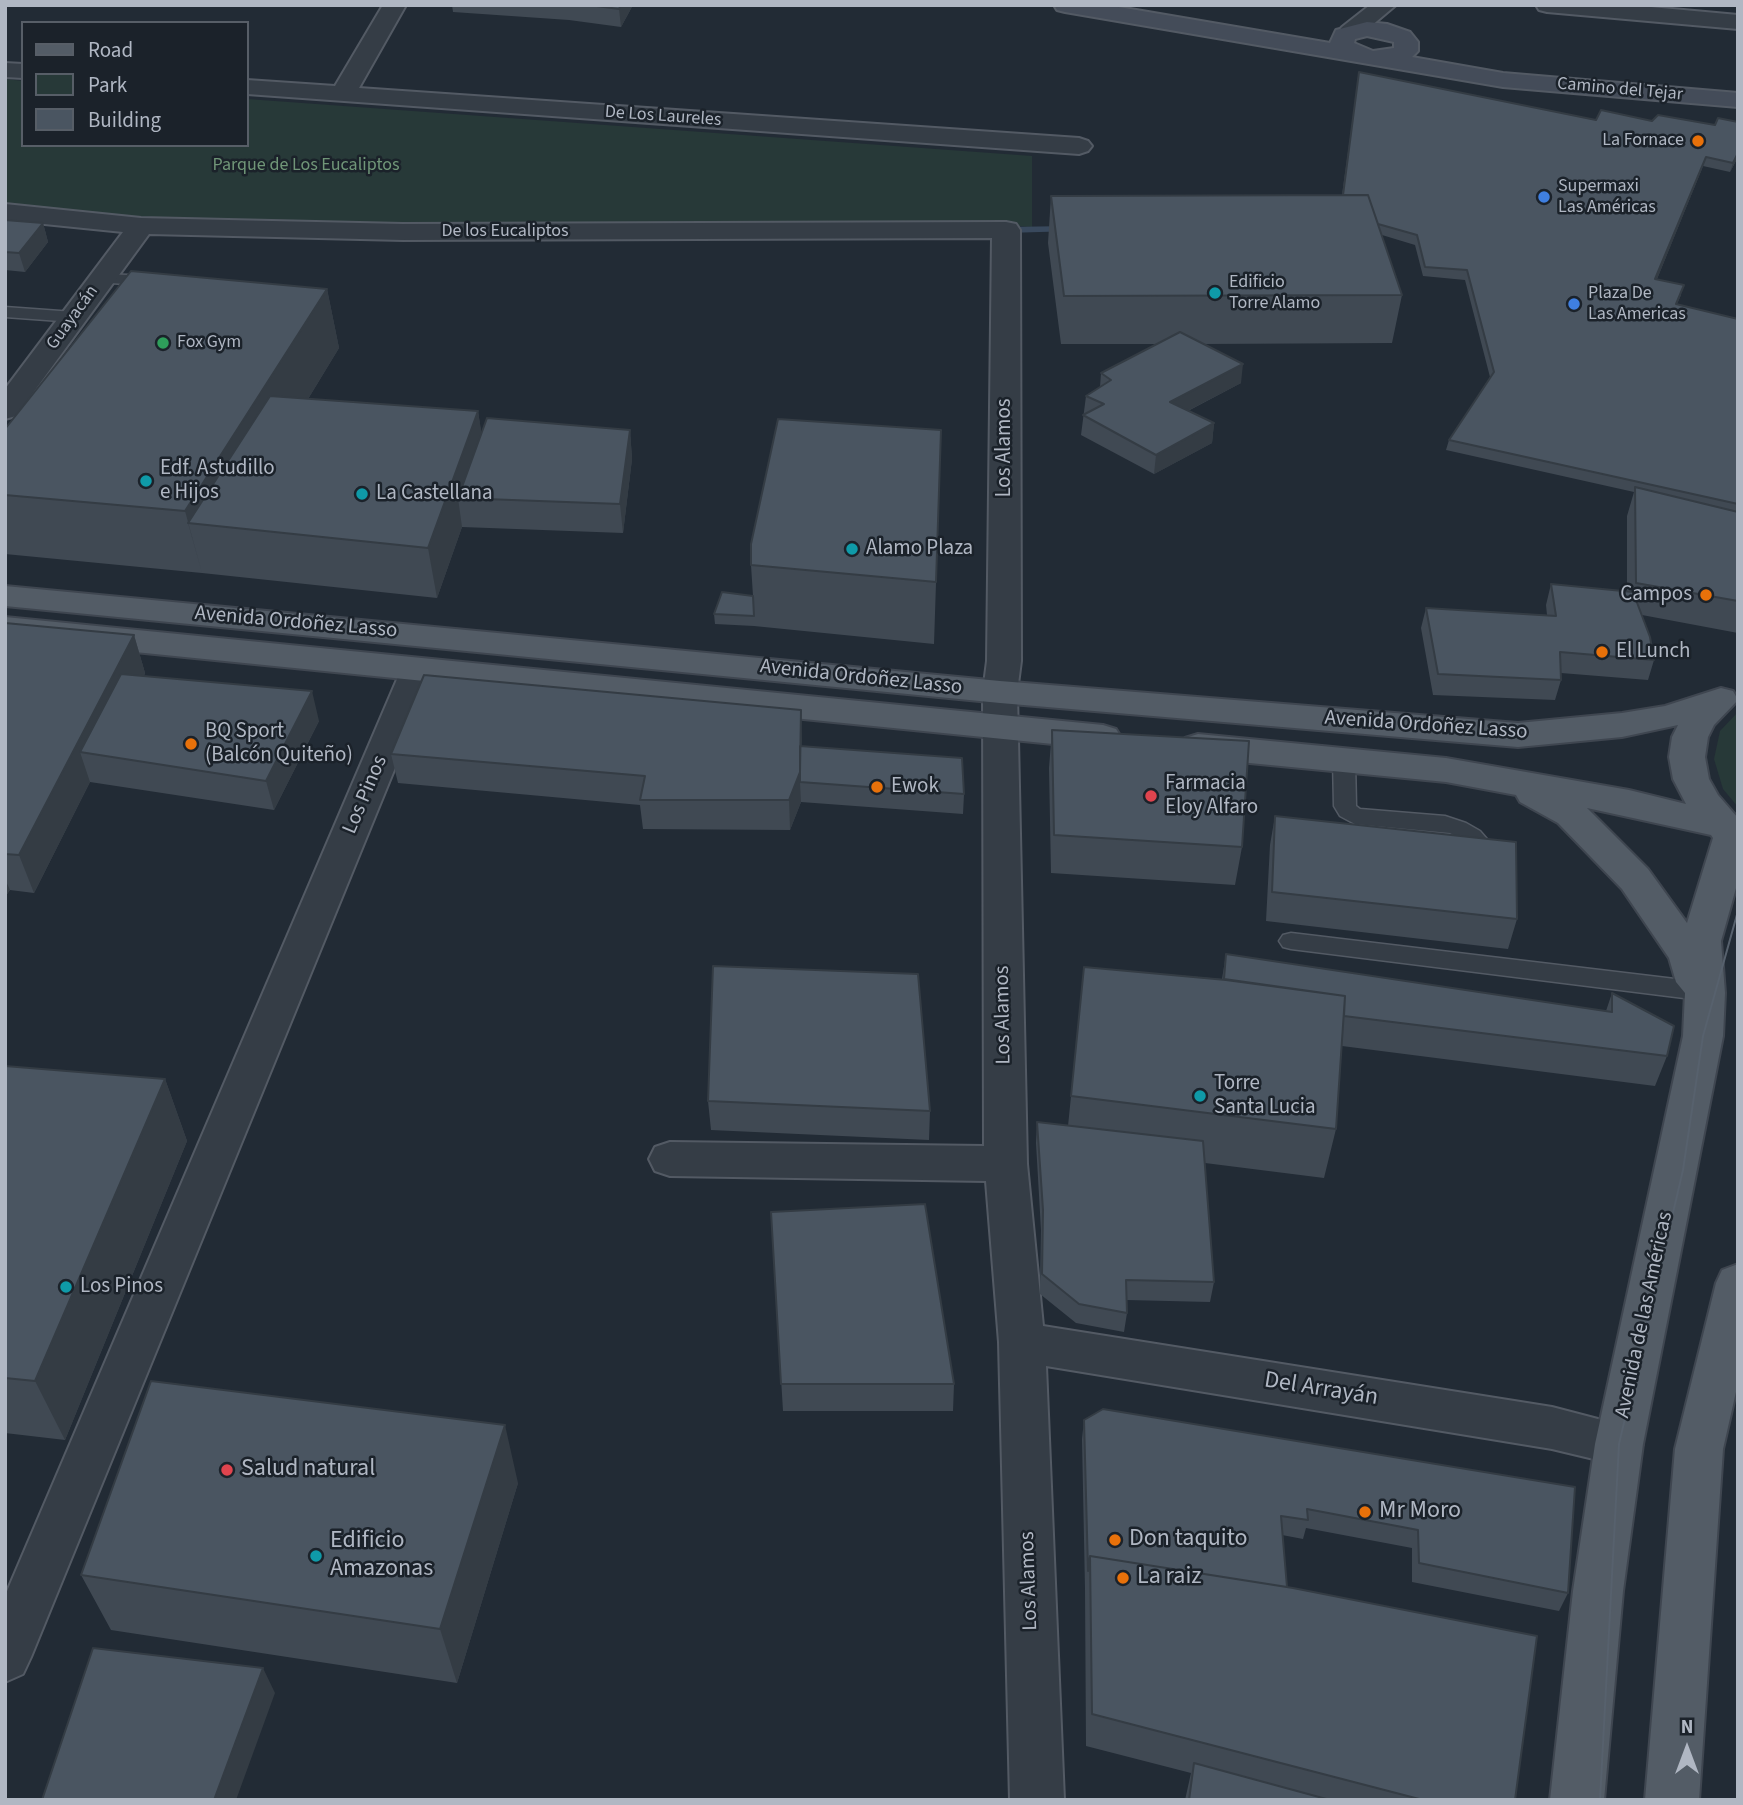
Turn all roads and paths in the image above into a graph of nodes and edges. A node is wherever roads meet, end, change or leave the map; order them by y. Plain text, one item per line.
1 (395, 5) edge
2 (1065, 5) edge
3 (1385, 5) edge
4 (1392, 5) edge
5 (1547, 5) edge
6 (1738, 22) edge
7 (1347, 34) junction
8 (1248, 37) junction
9 (1404, 39) junction
10 (1368, 57) junction
11 (1503, 80) junction
12 (248, 87) edge
13 (343, 94) junction
14 (1738, 100) edge
15 (1079, 146) dead end
16 (5, 212) edge
17 (141, 226) junction
18 (1006, 230) joint
19 (102, 279) junction
20 (167, 282) edge
21 (5, 312) edge
22 (74, 317) junction
23 (5, 410) edge
24 (5, 596) edge
25 (5, 628) edge
26 (418, 670) junction
27 (1726, 696) edge
28 (1001, 709) junction
29 (1346, 721) junction
30 (1344, 760) junction
31 (1516, 783) junction
32 (1730, 833) edge
33 (1486, 889) edge
34 (1488, 939) edge
35 (1291, 941) dead end
36 (1489, 964) junction
37 (1700, 991) junction
38 (1703, 1036) junction
39 (670, 1159) dead end
40 (1006, 1164) junction
41 (1738, 1283) edge
42 (1022, 1342) junction
43 (1619, 1444) junction
44 (5, 1657) edge
45 (1037, 1800) edge
46 (1577, 1800) edge
47 (1672, 1800) edge

1 - 13 street
2 - 8 street, Camino del Tejar
3 - 7 street
4 - 9 street
5 - 6 street
7 - 8 street, Camino del Tejar
7 - 9 street, Camino del Tejar
7 - 10 street
8 - 10 street, Camino del Tejar
9 - 10 street
9 - 11 street, Camino del Tejar
10 - 11 street, Camino del Tejar
11 - 14 street, Camino del Tejar
12 - 13 street, De Los Laureles
13 - 15 street, De Los Laureles
16 - 17 street, De los Eucaliptos
17 - 18 street, De los Eucaliptos
17 - 19 street, Guayacán
18 - 28 street, Los Alamos
19 - 20 lane
19 - 22 street, Guayacán
21 - 22 lane
22 - 23 street, Guayacán
24 - 28 main road, Avenida Ordoñez Lasso
25 - 26 main road, Avenida Ordoñez Lasso
26 - 28 main road, Avenida Ordoñez Lasso
26 - 44 street, Los Pinos
27 - 29 main road, Avenida Ordoñez Lasso
27 - 32 main road
28 - 29 main road, Avenida Ordoñez Lasso
28 - 30 main road, Avenida Ordoñez Lasso
28 - 40 street, Los Alamos
29 - 30 main road
30 - 31 main road, Avenida Ordoñez Lasso
30 - 33 lane
31 - 32 main road, Avenida Ordoñez Lasso
31 - 37 main road
32 - 38 main road, Avenida de las Américas
34 - 36 lane
35 - 36 lane
36 - 37 lane
37 - 38 main road
38 - 43 main road, Avenida de las Américas
39 - 40 street
40 - 42 street, Los Alamos
41 - 47 main road
42 - 43 street, Del Arrayán
42 - 45 street, Los Alamos
43 - 46 main road, Avenida de las Américas

